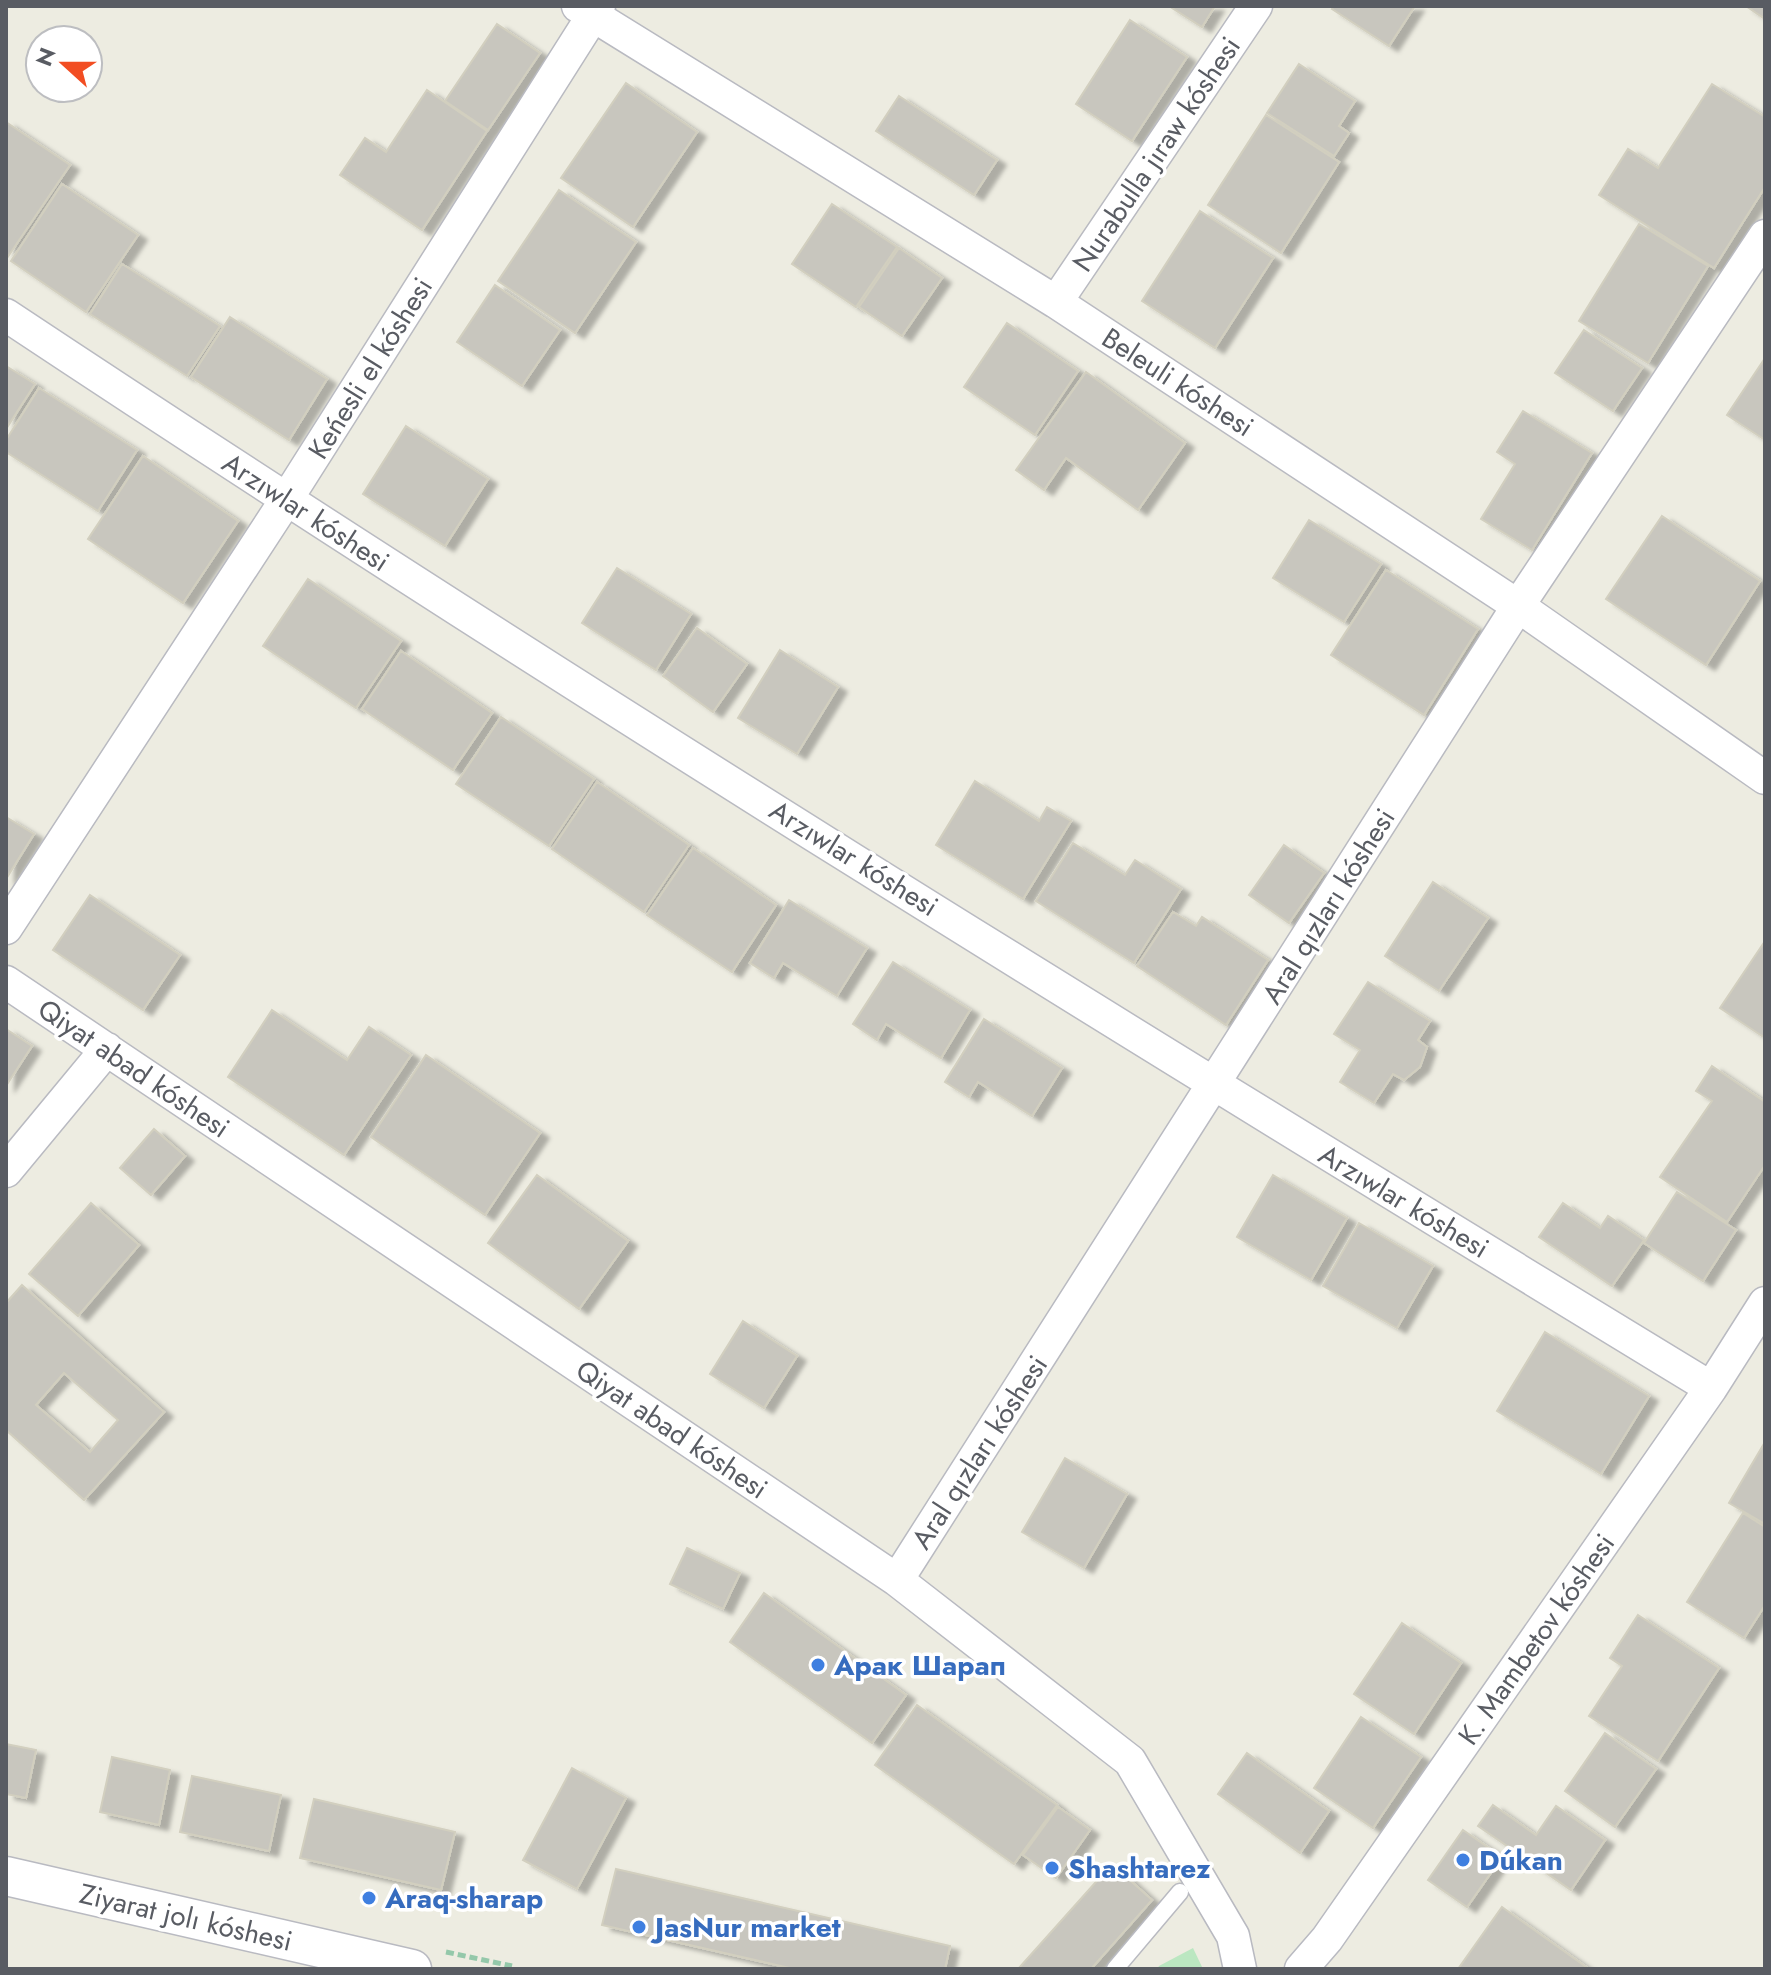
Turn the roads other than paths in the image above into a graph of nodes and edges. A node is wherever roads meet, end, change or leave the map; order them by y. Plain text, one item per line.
1 (1256, 6) edge
2 (590, 9) edge
3 (1765, 236) edge
4 (1056, 302) junction
5 (6, 315) edge
6 (286, 500) junction
7 (1518, 606) junction
8 (1765, 778) edge
9 (6, 928) edge
10 (6, 982) edge
11 (107, 1049) junction
12 (1215, 1085) junction
13 (6, 1171) edge
14 (1765, 1303) edge
15 (1711, 1388) junction
16 (897, 1580) junction
17 (6, 1876) edge
18 (1180, 1892) dead end
19 (425, 1960) edge
20 (1115, 1969) edge
21 (1240, 1969) edge
22 (1301, 1969) edge

1 - 4 street, Nurabulla jıraw kóshesi
2 - 4 street, Beleuli kóshesi
2 - 6 street, Keńesli el kóshesi
3 - 7 street, Aral qızları kóshesi
4 - 7 street, Beleuli kóshesi
5 - 6 street, Arzıwlar kóshesi
6 - 9 street, Keńesli el kóshesi
6 - 12 street, Arzıwlar kóshesi
7 - 8 street, Beleuli kóshesi
7 - 12 street, Aral qızları kóshesi
10 - 11 street, Qiyat abad kóshesi
11 - 13 street
11 - 16 street, Qiyat abad kóshesi
12 - 15 street, Arzıwlar kóshesi
12 - 16 street, Aral qızları kóshesi
14 - 15 street, K. Mambetov kóshesi
15 - 22 street, K. Mambetov kóshesi
16 - 21 street, Qiyat abad kóshesi
17 - 19 street, Ziyarat jolı kóshesi
18 - 20 lane

